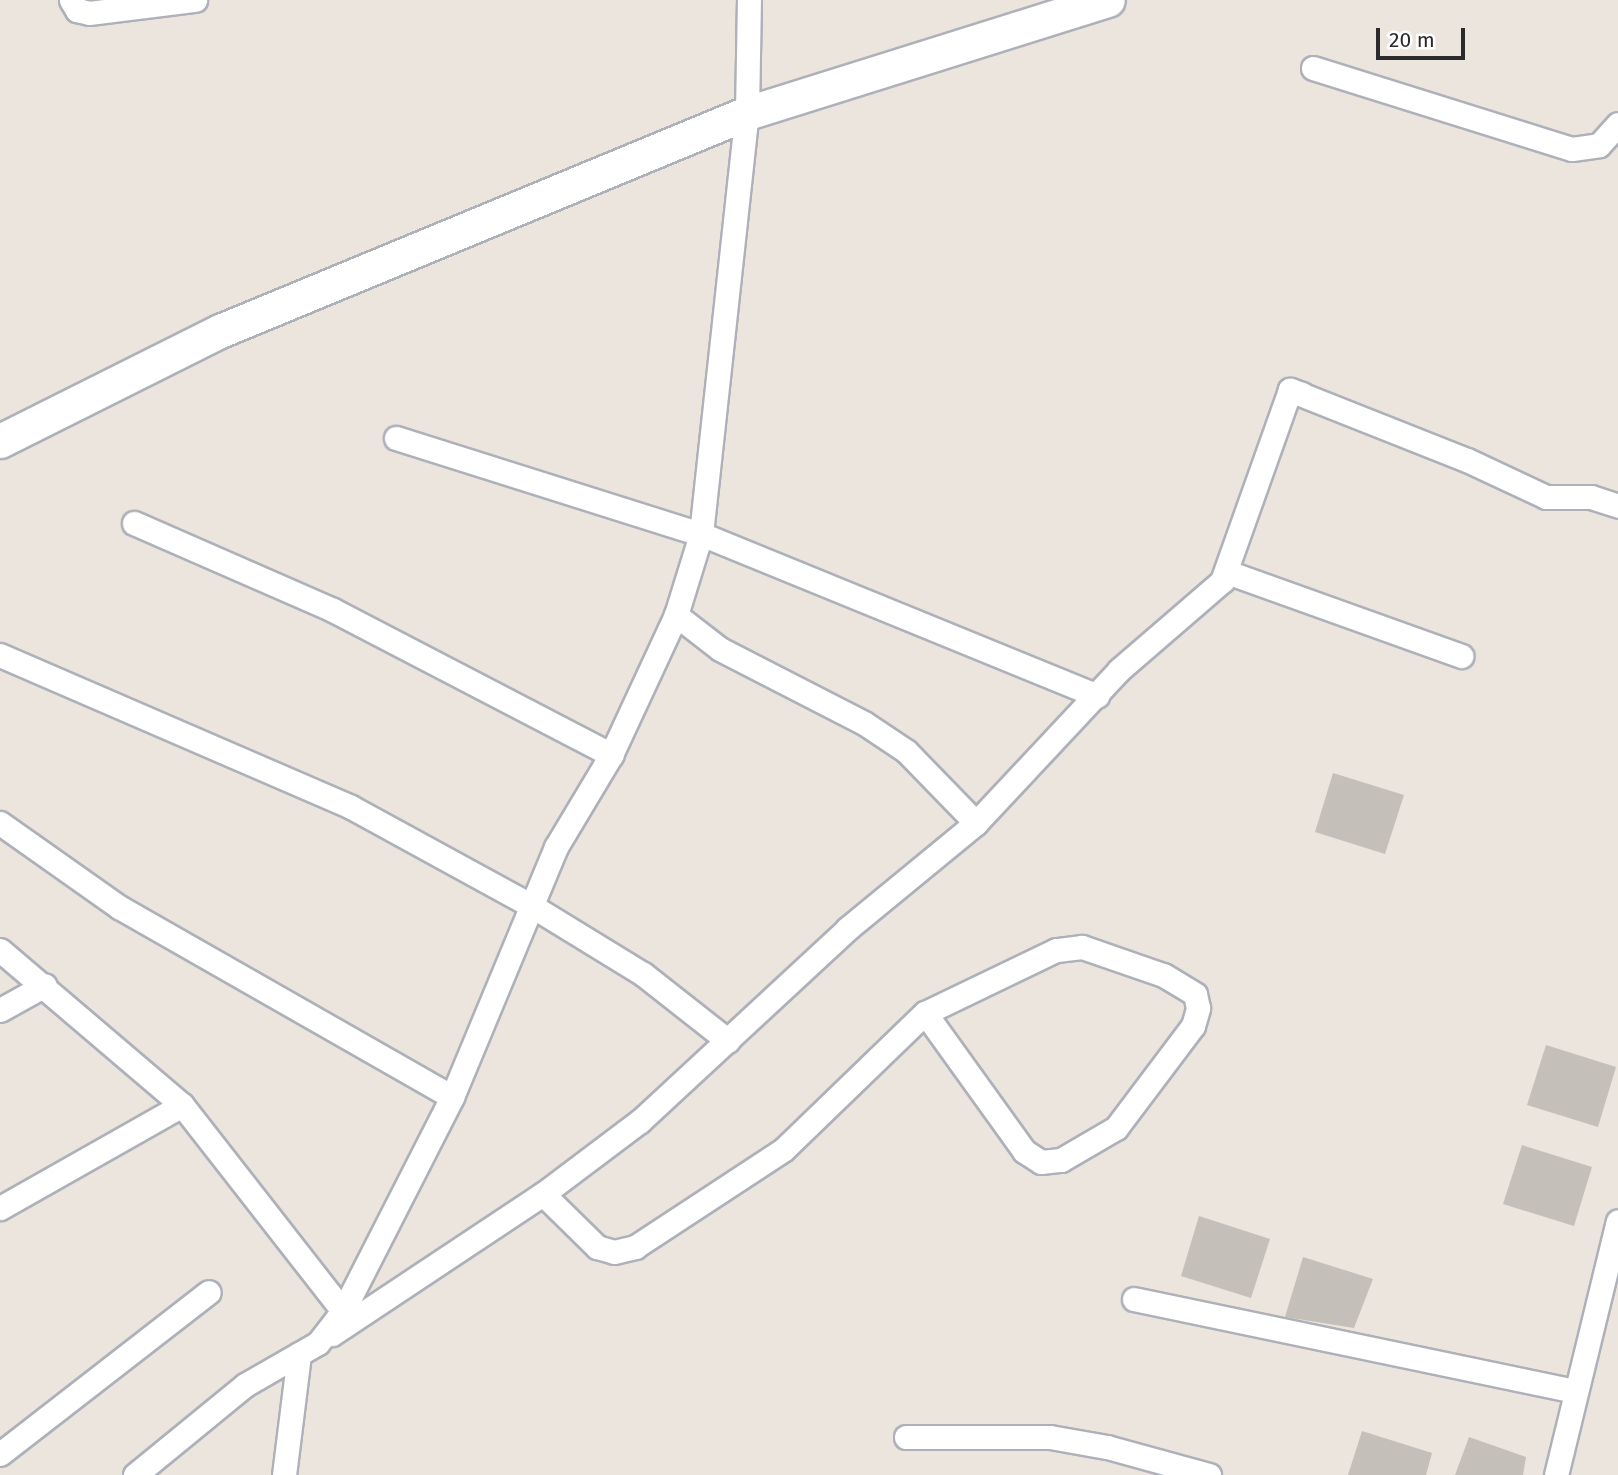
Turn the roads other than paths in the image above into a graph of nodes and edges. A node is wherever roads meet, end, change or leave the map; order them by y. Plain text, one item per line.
1 (71, 0) edge
2 (195, 0) edge
3 (749, 0) edge
4 (1108, 0) edge
5 (1313, 68) dead end
6 (747, 114) junction
7 (1618, 124) edge
8 (396, 438) dead end
9 (0, 441) edge
10 (1618, 506) edge
11 (134, 523) dead end
12 (701, 534) junction
13 (1227, 572) junction
14 (676, 615) junction
15 (0, 655) edge
16 (1461, 656) dead end
17 (1097, 696) junction
18 (611, 755) junction
19 (0, 822) edge
20 (976, 823) junction
21 (532, 906) junction
22 (0, 950) edge
23 (45, 985) junction
24 (0, 1010) edge
25 (925, 1013) junction
26 (727, 1041) junction
27 (452, 1097) junction
28 (182, 1105) junction
29 (543, 1195) junction
30 (0, 1208) edge
31 (1618, 1221) edge
32 (209, 1292) dead end
33 (1134, 1299) dead end
34 (343, 1311) junction
35 (308, 1348) junction
36 (1576, 1391) junction
37 (906, 1437) dead end
38 (0, 1454) edge
39 (135, 1475) edge
40 (284, 1475) edge
41 (1209, 1475) edge
42 (1556, 1475) edge

1 - 2 street
3 - 6 street
4 - 6 street
5 - 7 street
6 - 9 street
6 - 12 street
8 - 12 street
10 - 13 street
11 - 18 street
12 - 14 street
12 - 17 street
13 - 16 street
13 - 17 street
14 - 18 street
14 - 20 street
15 - 21 street
17 - 20 street
18 - 21 street
19 - 27 street
20 - 26 street
21 - 26 street
21 - 27 street
22 - 23 street
23 - 24 street
23 - 28 street
25 - 25 street
25 - 29 street
26 - 29 street
27 - 34 street
28 - 30 street
28 - 34 street
29 - 35 street
31 - 36 street
32 - 38 street
33 - 36 street
34 - 35 street
35 - 39 street
35 - 40 street
36 - 42 street
37 - 41 street

